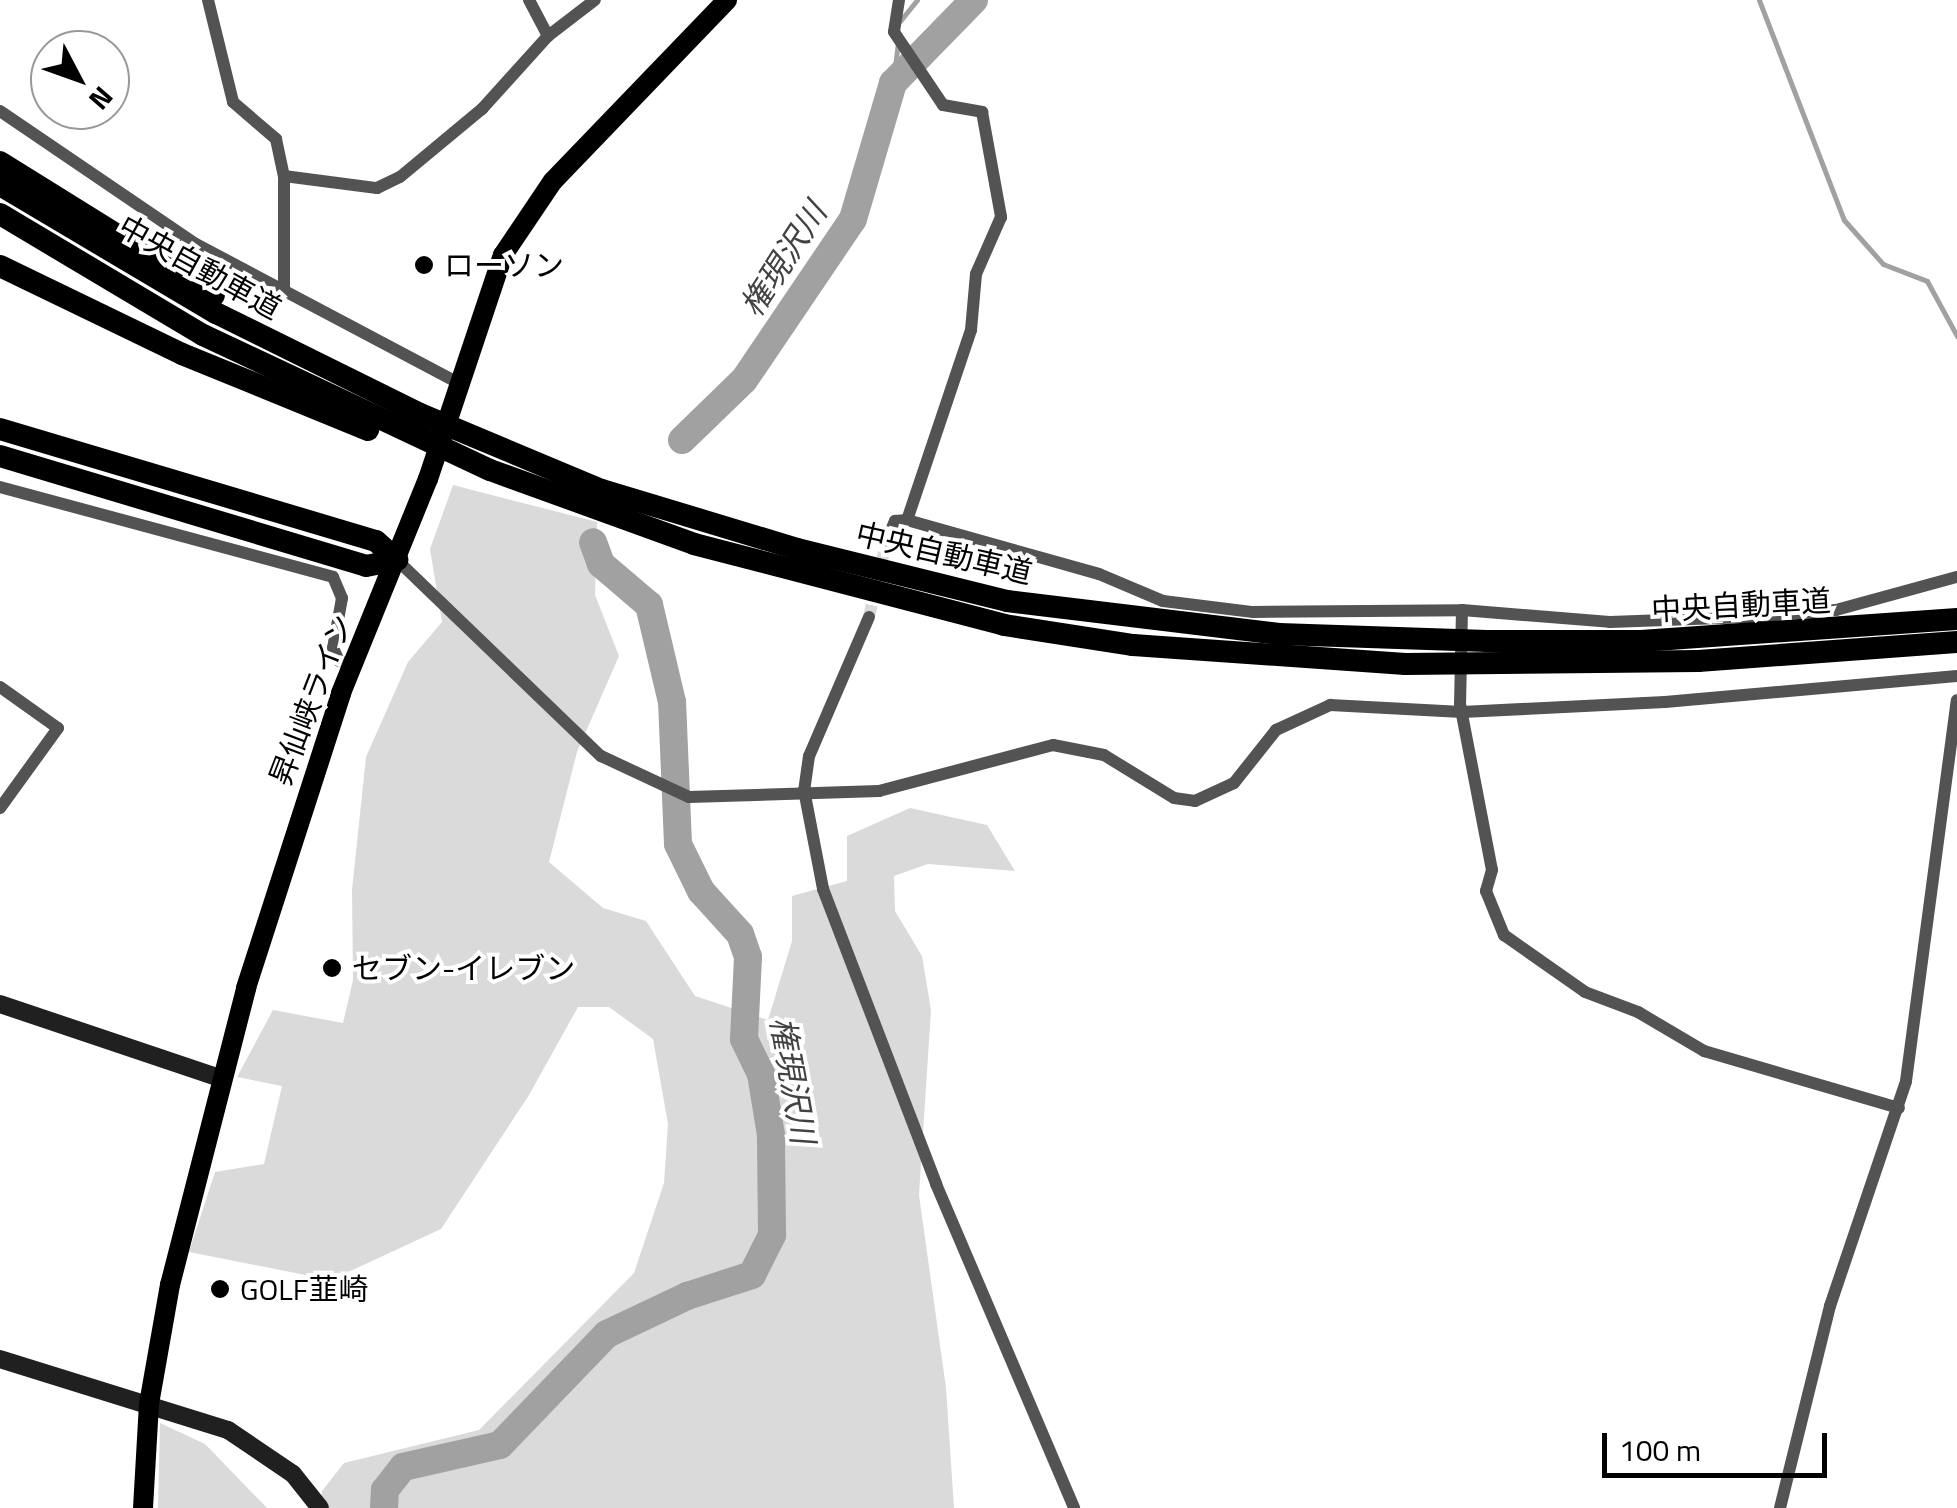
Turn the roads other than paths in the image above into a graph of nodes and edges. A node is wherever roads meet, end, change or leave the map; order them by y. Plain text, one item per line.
1 (208, 0) edge
2 (529, 0) edge
3 (595, 0) edge
4 (727, 0) edge
5 (899, 0) edge
6 (548, 36) junction
7 (0, 111) edge
8 (0, 162) edge
9 (284, 176) junction
10 (0, 185) edge
11 (0, 214) edge
12 (0, 266) edge
13 (284, 295) junction
14 (366, 388) junction
15 (457, 390) junction
16 (0, 429) edge
17 (0, 440) edge
18 (0, 456) edge
19 (0, 465) edge
20 (490, 470) junction
21 (199, 485) junction
22 (0, 486) edge
23 (191, 510) junction
24 (907, 520) junction
25 (886, 543) tunnel mouth
26 (397, 560) junction
27 (1957, 577) edge
28 (1462, 614) junction
29 (869, 617) tunnel mouth
30 (1957, 620) edge
31 (1957, 642) edge
32 (353, 665) junction
33 (1957, 676) edge
34 (0, 688) edge
35 (1957, 700) edge
36 (1461, 708) junction
37 (804, 790) junction
38 (0, 808) edge
39 (0, 1004) edge
40 (223, 1079) junction
41 (1899, 1108) junction
42 (0, 1359) edge
43 (149, 1404) junction
44 (143, 1508) edge
45 (320, 1508) edge
46 (1074, 1508) edge
47 (1780, 1508) edge

1 - 9 street
2 - 6 street
3 - 6 street
4 - 15 main road, 昇仙峡ライン
5 - 24 street
6 - 9 street
7 - 13 street
8 - 14 highway
9 - 13 street
10 - 14 highway, 中央自動車道
11 - 20 highway, 中央自動車道
12 - 20 highway
13 - 15 street
14 - 30 highway, 中央自動車道
15 - 26 main road, 昇仙峡ライン
16 - 21 highway
17 - 21 highway
18 - 23 highway
19 - 23 highway
20 - 31 highway, 中央自動車道
21 - 26 highway
22 - 32 street
23 - 26 highway
24 - 25 street
24 - 28 street
26 - 32 main road, 昇仙峡ライン
26 - 37 street
27 - 28 street
28 - 36 street
29 - 37 street
32 - 40 main road, 昇仙峡ライン
33 - 36 street
34 - 38 street
35 - 41 street
36 - 37 street
36 - 41 street
37 - 46 street
39 - 40 street
40 - 43 main road, 昇仙峡ライン
41 - 47 street
42 - 43 street
43 - 44 main road, 昇仙峡ライン
43 - 45 street

